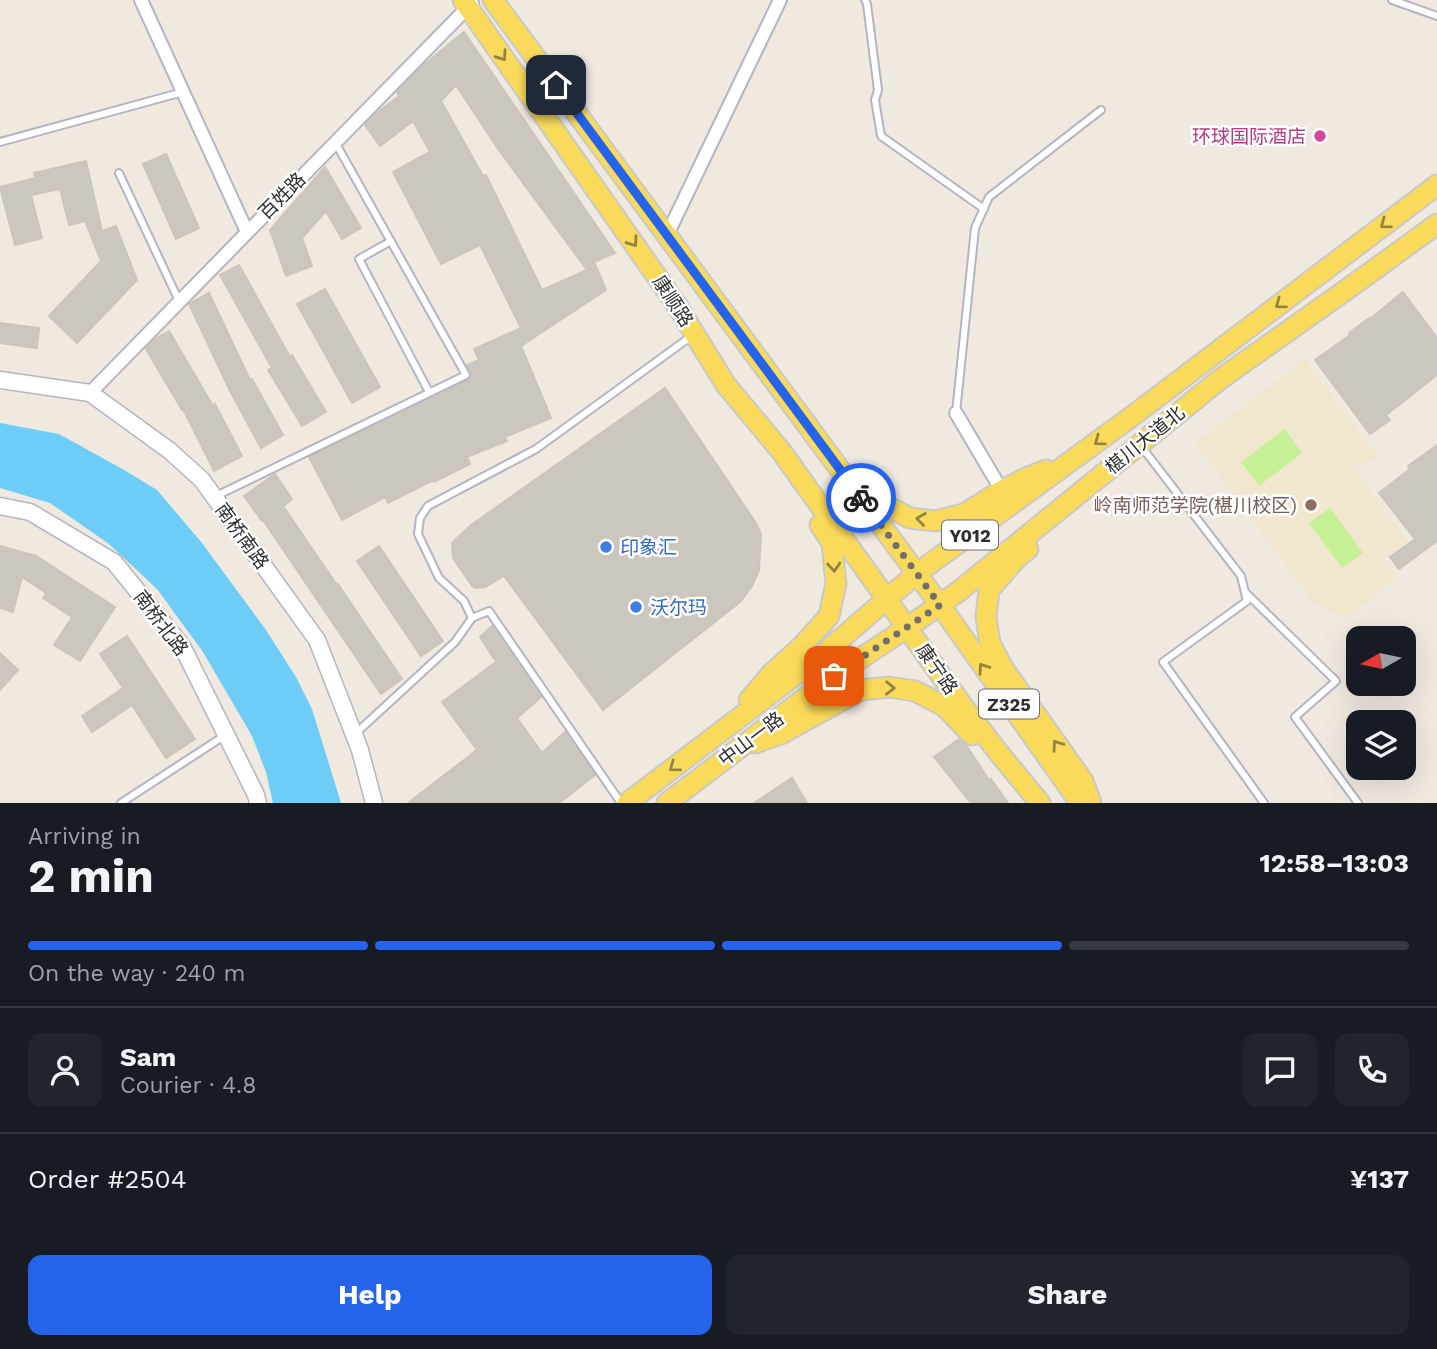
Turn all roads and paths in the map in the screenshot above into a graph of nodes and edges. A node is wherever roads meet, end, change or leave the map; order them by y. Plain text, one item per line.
1 (141, 0) edge
2 (493, 0) edge
3 (780, 0) edge
4 (864, 0) edge
5 (1392, 0) edge
6 (468, 2) edge
7 (1437, 16) edge
8 (183, 92) junction
9 (1101, 110) dead end
10 (0, 142) edge
11 (335, 142) junction
12 (119, 173) dead end
13 (1437, 186) edge
14 (984, 209) junction
15 (1437, 224) edge
16 (247, 232) junction
17 (667, 235) junction
18 (391, 241) junction
19 (179, 301) junction
20 (695, 334) junction
21 (0, 380) edge
22 (726, 385) junction
23 (429, 392) junction
24 (90, 393) junction
25 (956, 413) joint
26 (809, 427) junction
27 (1140, 444) junction
28 (1073, 460) junction
29 (1084, 489) junction
30 (1002, 491) junction
31 (214, 497) junction
32 (0, 506) edge
33 (916, 574) junction
34 (1245, 592) junction
35 (887, 600) junction
36 (940, 605) junction
37 (472, 618) junction
38 (908, 627) junction
39 (724, 729) junction
40 (226, 735) junction
41 (354, 736) junction
42 (737, 749) junction
43 (254, 801) edge
44 (121, 803) edge
45 (374, 803) edge
46 (621, 803) edge
47 (627, 803) edge
48 (669, 803) edge
49 (1028, 803) edge
50 (1040, 803) edge
51 (1080, 803) edge
52 (1091, 803) edge
53 (1264, 803) edge
54 (1359, 803) edge

1 - 8 street
2 - 17 main road, 康顺路
3 - 17 street
4 - 14 lane
5 - 7 lane
6 - 11 street, 百姓路
6 -> 20 main road, 康顺路
8 - 10 lane
8 - 16 street
9 - 14 lane
11 - 16 street, 百姓路
11 - 18 lane
12 - 19 lane
13 -> 28 main road
14 - 25 lane
15 - 27 main road, 椹川大道北 / Y012
16 - 19 street, 百姓路
17 - 26 main road, 康顺路
18 - 23 lane
18 - 23 lane
19 - 24 street, 百姓路
20 - 22 main road, 康顺路
20 - 37 lane
21 - 24 street, 南桥南路
22 - 35 main road, 康顺路
22 -> 39 main road
23 - 31 lane
24 - 31 street, 南桥南路
25 - 30 street
30 -> 26 main road
26 - 33 main road, 康顺路
27 - 29 main road, 椹川大道北 / Y012
27 - 34 lane
28 - 30 main road
28 - 33 main road, Y012
29 - 36 main road, 椹川大道北 / Y012
52 -> 29 main road
31 - 41 street, 南桥南路
32 - 40 street, 南桥北路
33 - 35 main road, 中山一路
33 - 36 main road, 康宁路
34 - 53 lane
34 - 54 lane
35 - 38 main road, 康宁路
35 - 39 main road, 中山一路
36 - 38 main road, 中山一路
51 -> 36 main road, 康宁路 / Z325
37 - 41 lane
37 - 46 lane
38 - 42 main road, 中山一路
38 - 50 main road, 康宁路 / Z325
39 -> 47 main road
40 - 43 street, 南桥北路
40 - 44 lane
41 - 45 street, 南桥南路
42 - 48 main road, 中山一路
42 -> 49 main road

